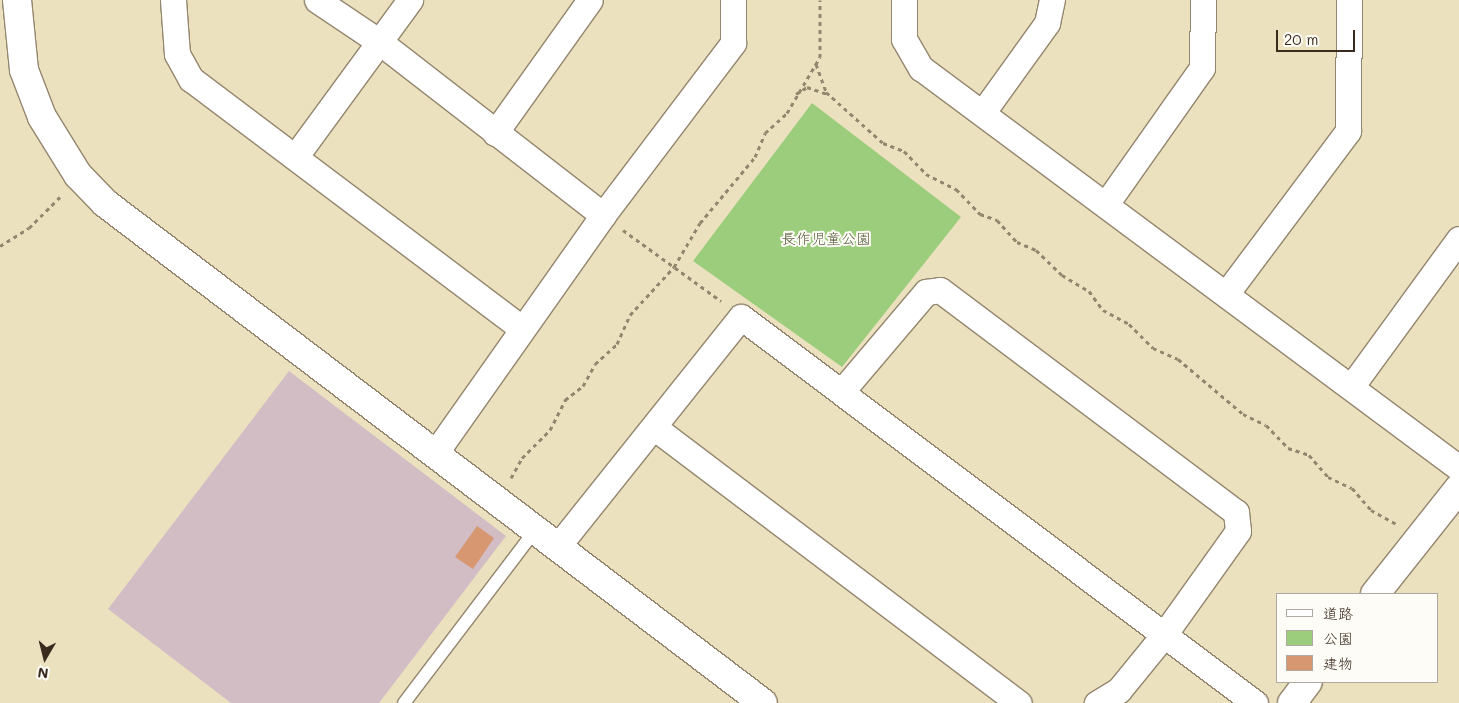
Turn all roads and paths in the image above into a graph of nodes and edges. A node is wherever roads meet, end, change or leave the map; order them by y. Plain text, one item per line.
1 (17, 0) edge
2 (173, 0) edge
3 (317, 0) edge
4 (410, 0) edge
5 (590, 0) edge
6 (733, 0) edge
7 (820, 0) edge
8 (904, 0) edge
9 (1052, 0) edge
10 (1203, 0) edge
11 (1349, 0) edge
12 (381, 43) junction
13 (816, 64) junction
14 (796, 94) junction
15 (830, 96) junction
16 (983, 112) junction
17 (495, 133) junction
18 (295, 157) junction
19 (67, 190) dead end
20 (1106, 204) junction
21 (603, 215) junction
22 (1459, 239) edge
23 (0, 246) edge
24 (674, 267) junction
25 (1226, 294) junction
26 (741, 317) junction
27 (522, 328) junction
28 (1351, 387) junction
29 (842, 391) junction
30 (655, 428) junction
31 (436, 452) junction
32 (1459, 468) edge
33 (506, 484) dead end
34 (1459, 488) edge
35 (536, 529) junction
36 (1404, 531) dead end
37 (558, 546) junction
38 (1376, 593) edge
39 (1163, 636) junction
40 (1307, 683) edge
41 (404, 703) edge
42 (763, 703) edge
43 (1018, 703) edge
44 (1097, 703) edge
45 (1255, 703) edge
46 (1292, 703) edge

1 - 31 street
2 - 18 street
3 - 12 street
4 - 12 street
5 - 17 street
6 - 21 street
7 - 13 path
8 - 16 street
9 - 16 street
10 - 20 street
11 - 25 street
12 - 17 street
12 - 18 street
13 - 14 path
13 - 15 path
14 - 15 path
14 - 24 path
15 - 36 path
16 - 20 street
17 - 21 street
18 - 27 street
19 - 23 path
20 - 25 street
21 - 24 path
21 - 27 street
22 - 28 street
24 - 26 path
24 - 33 path
25 - 28 street
26 - 29 street
26 - 30 street
27 - 31 street
28 - 32 street
29 - 39 street
29 - 39 street
30 - 37 street
30 - 43 street
31 - 35 street
34 - 38 street
35 - 37 street
35 - 41 lane
37 - 42 street
39 - 44 street
39 - 45 street
40 - 46 street

